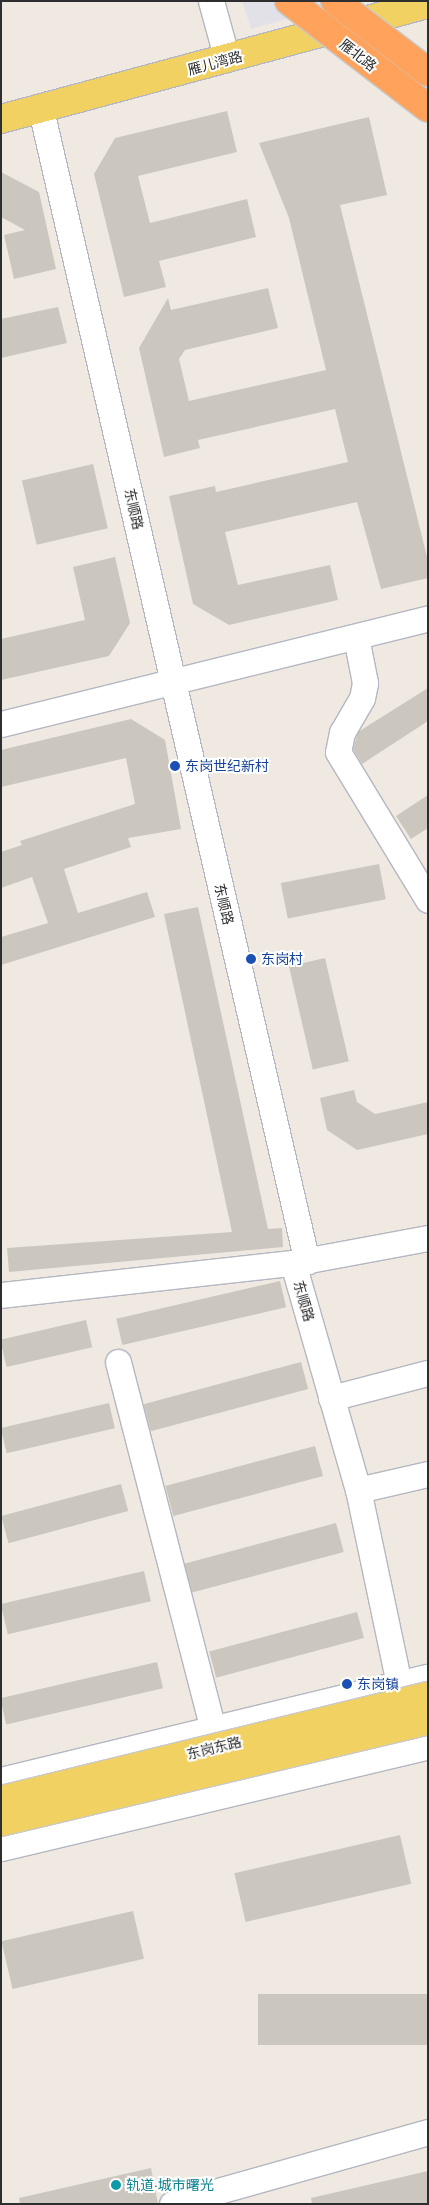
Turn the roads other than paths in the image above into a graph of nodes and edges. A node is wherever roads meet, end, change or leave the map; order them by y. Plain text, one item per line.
1 (211, 1) edge
2 (289, 1) edge
3 (335, 1) edge
4 (428, 4) edge
5 (227, 59) junction
6 (428, 72) edge
7 (428, 108) edge
8 (41, 110) junction
9 (1, 119) edge
10 (428, 618) edge
11 (356, 637) junction
12 (174, 682) junction
13 (1, 724) edge
14 (428, 900) edge
15 (428, 1238) edge
16 (300, 1263) junction
17 (1, 1295) edge
18 (118, 1362) dead end
19 (428, 1373) edge
20 (331, 1398) junction
21 (428, 1474) edge
22 (358, 1490) junction
23 (428, 1677) edge
24 (399, 1684) junction
25 (375, 1690) junction
26 (428, 1696) edge
27 (428, 1720) edge
28 (213, 1729) junction
29 (428, 1746) edge
30 (388, 1756) junction
31 (1, 1780) edge
32 (1, 1800) edge
33 (1, 1822) edge
34 (1, 1848) edge
35 (428, 2132) edge
36 (172, 2204) edge

1 - 5 street
2 - 7 highway, 雁北路, bridge
3 - 6 highway, 雁北路, bridge
4 - 5 main road, 雁儿湾路
5 - 8 main road, 雁儿湾路
8 - 9 main road, 雁儿湾路
8 - 12 street, 东顺路
10 - 11 street
11 - 12 street
11 - 14 street
12 - 13 street
12 - 16 street, 东顺路
15 - 16 street
16 - 17 street
16 - 20 street, 东顺路
18 - 28 street
19 - 20 street
20 - 22 street, 东顺路
21 - 22 street
22 - 24 street, 东顺路
23 - 24 street
24 - 25 street
25 - 28 street
25 - 30 street
26 - 32 main road, 东岗东路, bridge
27 - 33 main road, 东岗东路, bridge
28 - 31 street
29 - 30 street
30 - 34 street
35 - 36 street

